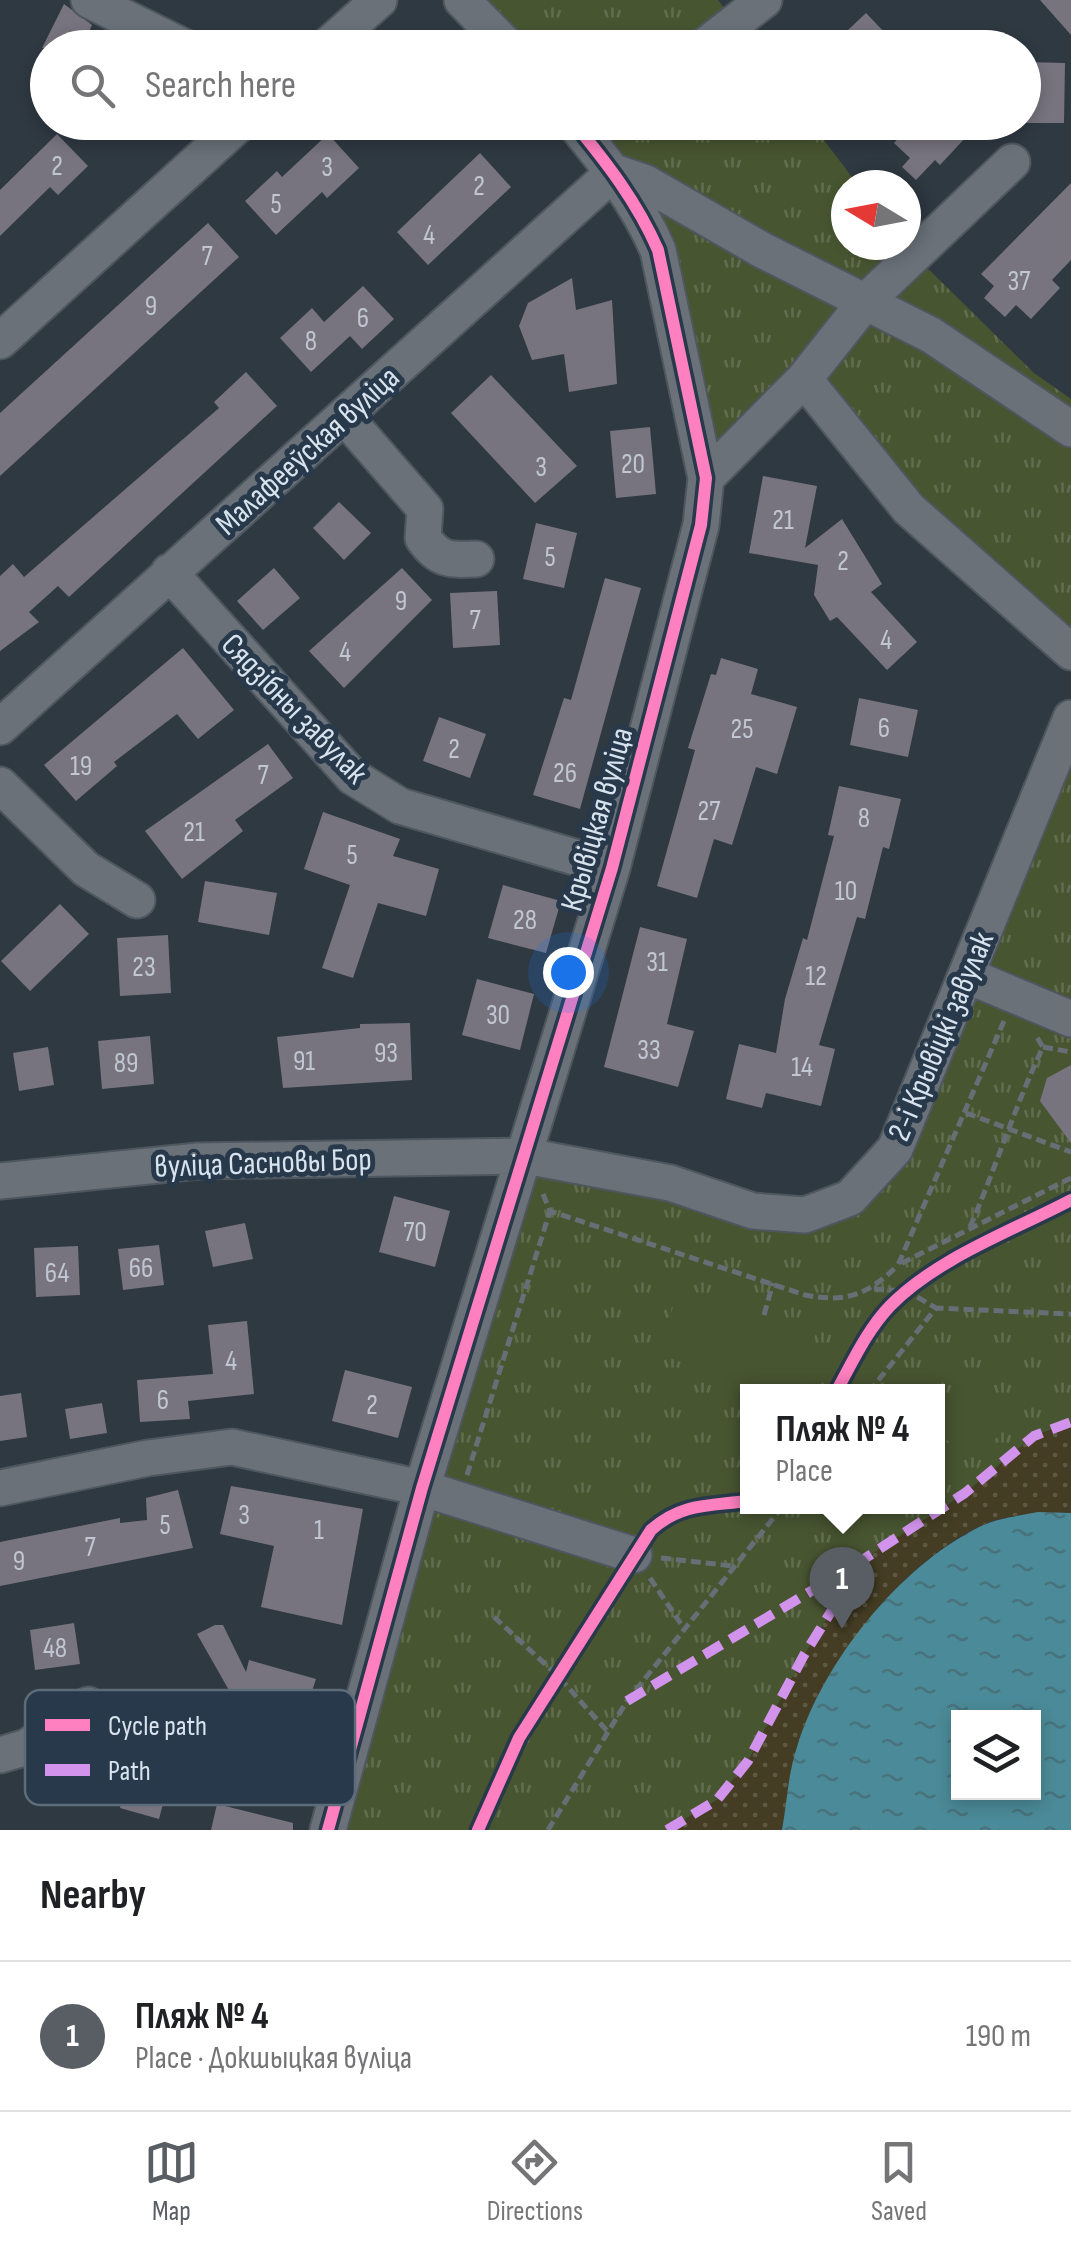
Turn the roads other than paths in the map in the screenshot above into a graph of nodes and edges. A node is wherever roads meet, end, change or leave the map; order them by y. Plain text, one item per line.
1 (89, 0) edge
2 (378, 0) edge
3 (462, 0) edge
4 (764, 0) edge
5 (150, 30) edge
6 (345, 30) edge
7 (491, 30) edge
8 (725, 30) edge
9 (221, 140) edge
10 (595, 140) edge
11 (1012, 162) dead end
12 (614, 172) junction
13 (866, 301) junction
14 (0, 341) edge
15 (804, 379) junction
16 (345, 417) junction
17 (1071, 430) edge
18 (706, 478) junction
19 (476, 560) dead end
20 (169, 572) junction
21 (1071, 652) edge
22 (1071, 718) edge
23 (0, 728) edge
24 (0, 785) edge
25 (612, 868) junction
26 (137, 900) dead end
27 (966, 975) junction
28 (1071, 1019) edge
29 (526, 1156) junction
30 (0, 1181) edge
31 (0, 1488) edge
32 (422, 1488) junction
33 (634, 1555) road end
34 (355, 1732) edge
35 (335, 1805) edge
36 (328, 1830) edge

1 - 5 street
2 - 6 street
3 - 7 street
4 - 8 street
9 - 14 street
10 - 12 street, Крывіцкая вуліца
11 - 13 street
12 - 13 street
12 - 16 street, Малафееўская вуліца
12 - 18 street, Крывіцкая вуліца
13 - 15 street
13 - 17 street
15 - 18 street
15 - 21 street
16 - 19 street
16 - 20 street, Малафееўская вуліца
18 - 25 street, Крывіцкая вуліца
20 - 23 street, Малафееўская вуліца
20 - 25 street, Сядзібны завулак
22 - 27 street, 2-і Крывіцкі завулак
24 - 26 street
25 - 29 street, Крывіцкая вуліца
27 - 28 street
27 - 29 street, 2-і Крывіцкі завулак
29 - 30 street, вуліца Сасновы Бор
29 - 32 street, Крывіцкая вуліца
31 - 32 street
32 - 33 street
32 - 34 street, Крывіцкая вуліца
35 - 36 street, Крывіцкая вуліца

